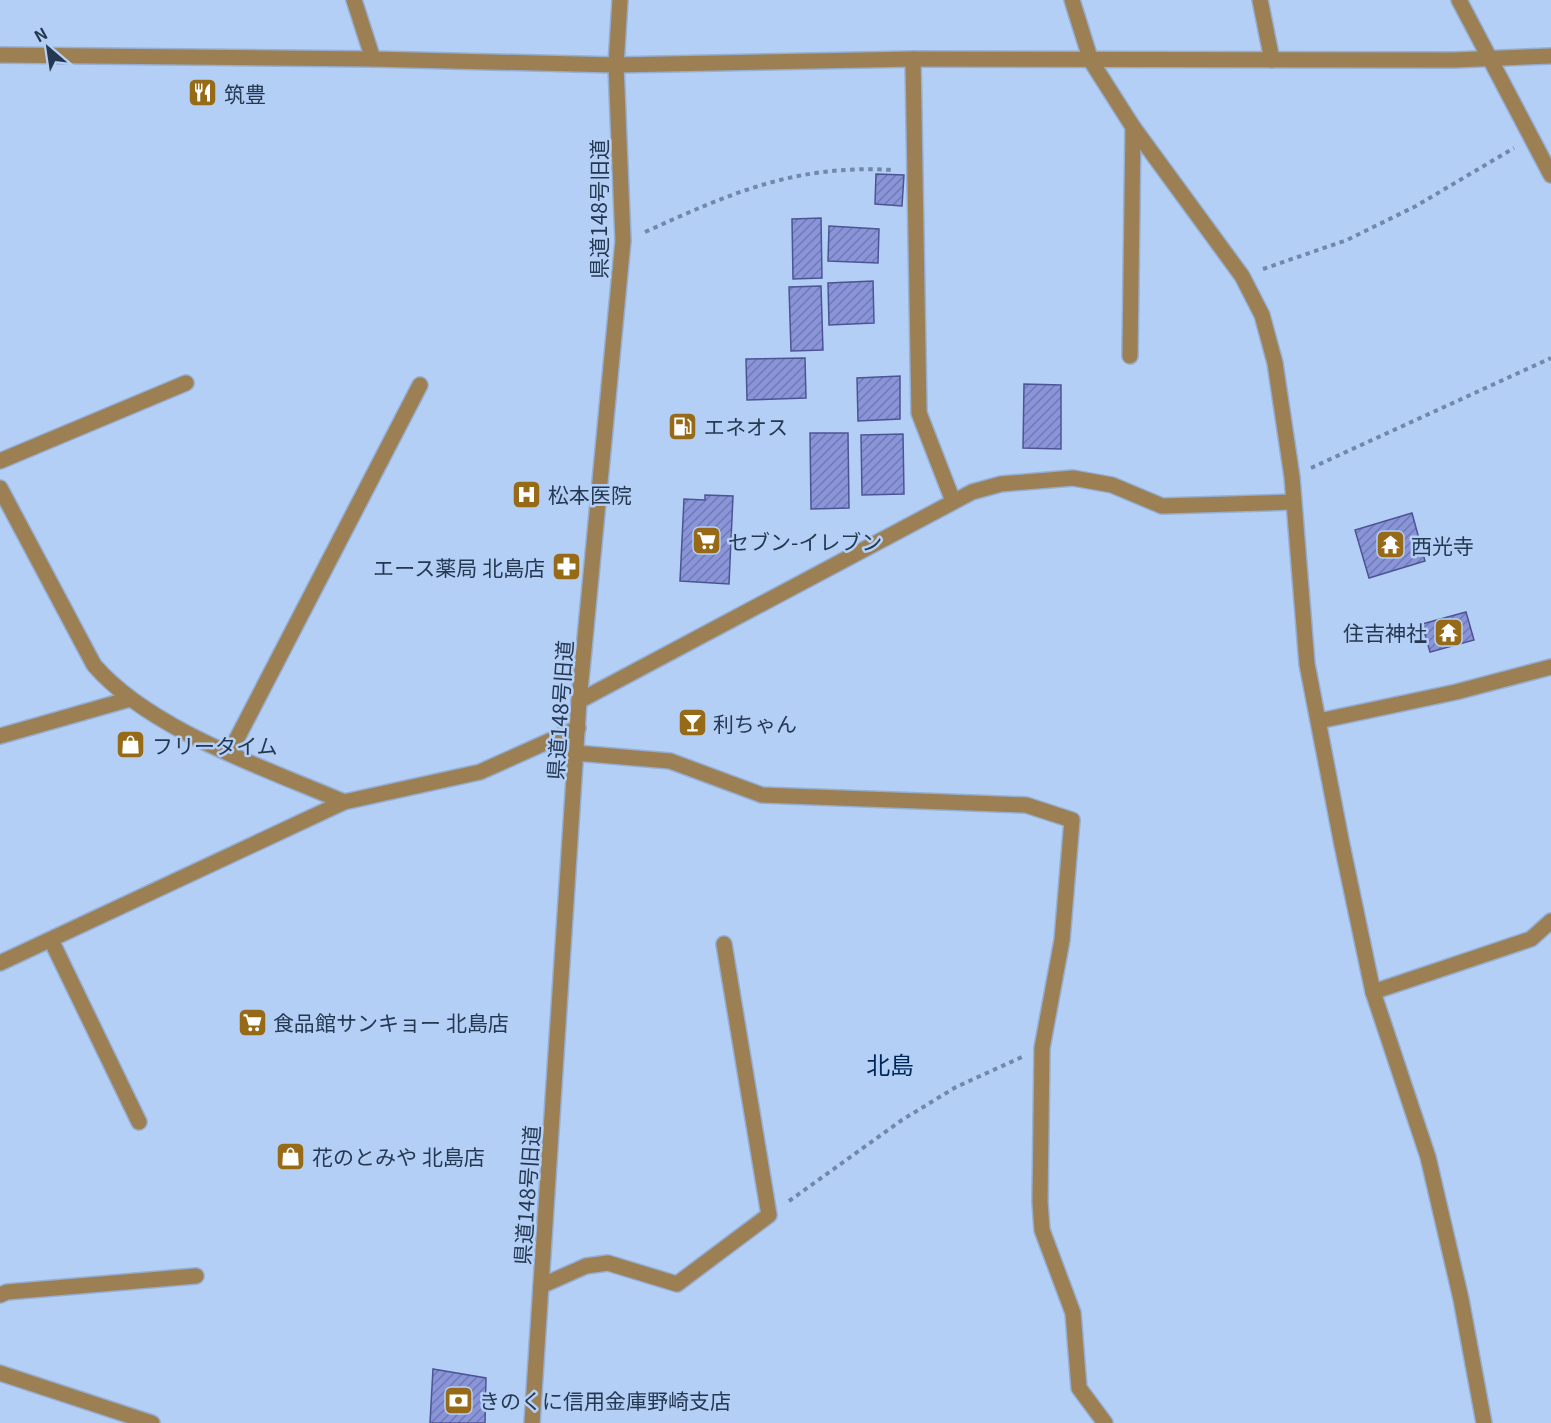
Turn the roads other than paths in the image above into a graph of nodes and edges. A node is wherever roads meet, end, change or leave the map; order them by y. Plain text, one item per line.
1 (354, 0) edge
2 (620, 0) edge
3 (1072, 0) edge
4 (1260, 0) edge
5 (1459, 0) edge
6 (0, 55) edge
7 (1551, 56) edge
8 (1489, 58) junction
9 (373, 59) junction
10 (913, 59) junction
11 (1272, 60) junction
12 (1091, 61) junction
13 (616, 65) junction
14 (1133, 127) junction
15 (1551, 175) edge
16 (1130, 356) dead end
17 (186, 383) dead end
18 (420, 385) dead end
19 (0, 461) edge
20 (0, 488) edge
21 (953, 501) junction
22 (1293, 502) junction
23 (1551, 667) edge
24 (130, 699) junction
25 (579, 701) junction
26 (1319, 720) junction
27 (578, 728) junction
28 (0, 736) edge
29 (230, 752) junction
30 (576, 753) junction
31 (344, 802) junction
32 (1551, 921) edge
33 (51, 940) junction
34 (724, 944) dead end
35 (0, 963) edge
36 (1373, 992) junction
37 (139, 1122) dead end
38 (196, 1276) dead end
39 (541, 1286) junction
40 (0, 1295) edge
41 (0, 1373) edge
42 (152, 1423) edge
43 (532, 1423) edge
44 (1105, 1423) edge
45 (1484, 1423) edge

1 - 9 street
2 - 13 street, 県道148号旧道
3 - 12 street
4 - 11 street
5 - 8 street
6 - 9 street
7 - 8 street
8 - 11 street
8 - 15 street
9 - 13 street
10 - 12 street
10 - 13 street
10 - 21 street
11 - 12 street
12 - 14 street
13 - 25 street, 県道148号旧道
14 - 16 street
14 - 22 street
17 - 19 street
18 - 29 street
20 - 24 street
21 - 22 street
21 - 25 street
22 - 26 street
23 - 26 street
24 - 28 street
24 - 29 street
25 - 27 street, 県道148号旧道
26 - 36 street
27 - 30 street, 県道148号旧道
27 - 31 street
29 - 31 street
30 - 39 street, 県道148号旧道
30 - 44 street
31 - 33 street
32 - 36 street
33 - 35 street
33 - 37 street
34 - 39 street
36 - 45 street
38 - 40 street
39 - 43 street, 県道148号旧道
41 - 42 street

